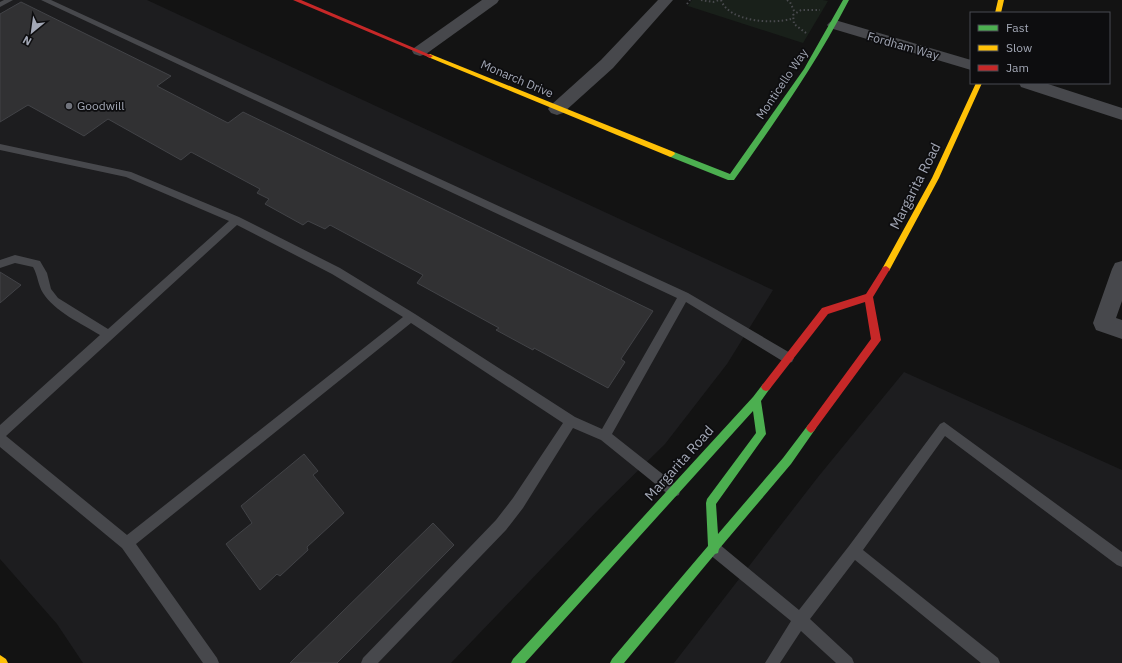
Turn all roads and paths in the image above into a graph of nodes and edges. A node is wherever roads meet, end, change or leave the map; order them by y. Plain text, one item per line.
1 (9, 0) edge
2 (45, 0) edge
3 (492, 0) edge
4 (666, 0) edge
5 (690, 0) edge
6 (701, 0) edge
7 (720, 0) edge
8 (787, 0) edge
9 (846, 0) edge
10 (1002, 0) edge
11 (302, 1) edge
12 (0, 4) edge
13 (687, 4) dead end
14 (823, 10) dead end
15 (795, 12) junction
16 (998, 12) edge
17 (791, 19) junction
18 (835, 25) junction
19 (811, 35) dead end
20 (420, 51) junction
21 (970, 65) edge
22 (979, 84) edge
23 (1030, 84) edge
24 (557, 109) junction
25 (1122, 114) edge
26 (0, 148) edge
27 (731, 178) joint
28 (236, 220) junction
29 (0, 264) edge
30 (1122, 269) edge
31 (684, 296) junction
32 (869, 297) junction
33 (411, 317) junction
34 (1113, 326) edge
35 (109, 335) junction
36 (788, 358) junction
37 (756, 400) junction
38 (571, 420) junction
39 (0, 433) edge
40 (605, 436) junction
41 (0, 439) edge
42 (674, 491) junction
43 (127, 543) junction
44 (714, 549) junction
45 (854, 551) junction
46 (1122, 560) edge
47 (800, 620) junction
48 (212, 663) edge
49 (368, 663) edge
50 (517, 663) edge
51 (616, 663) edge
52 (772, 663) edge
53 (847, 663) edge
54 (993, 663) edge

1 - 12 lane
2 - 31 lane
3 - 20 street
4 - 24 street
5 - 13 path
6 - 7 path
7 - 17 path
8 - 15 path
9 - 18 main road, Monticello Way
10 - 16 main road
11 - 20 main road, Monarch Drive
14 - 15 path
15 - 17 path
17 - 19 path
18 - 21 street, Fordham Way
18 - 27 main road, Monticello Way
20 - 24 main road, Monarch Drive
22 - 32 main road, Margarita Road
23 - 25 street
24 - 27 main road, Monarch Drive
26 - 28 lane
28 - 33 lane
28 - 35 lane
29 - 35 lane
30 - 34 street
31 - 36 lane
31 - 40 lane
32 - 36 main road, Margarita Road
32 - 44 main road
33 - 38 lane
33 - 43 lane
35 - 39 lane
36 - 37 main road, Margarita Road
37 - 42 main road, Margarita Road
37 - 44 main road
38 - 40 lane
38 - 49 lane
40 - 42 lane
41 - 43 lane
42 - 50 main road, Margarita Road
43 - 48 lane
44 - 47 lane
44 - 51 main road
45 - 46 lane
45 - 47 lane
45 - 54 lane
47 - 52 lane
47 - 53 lane

